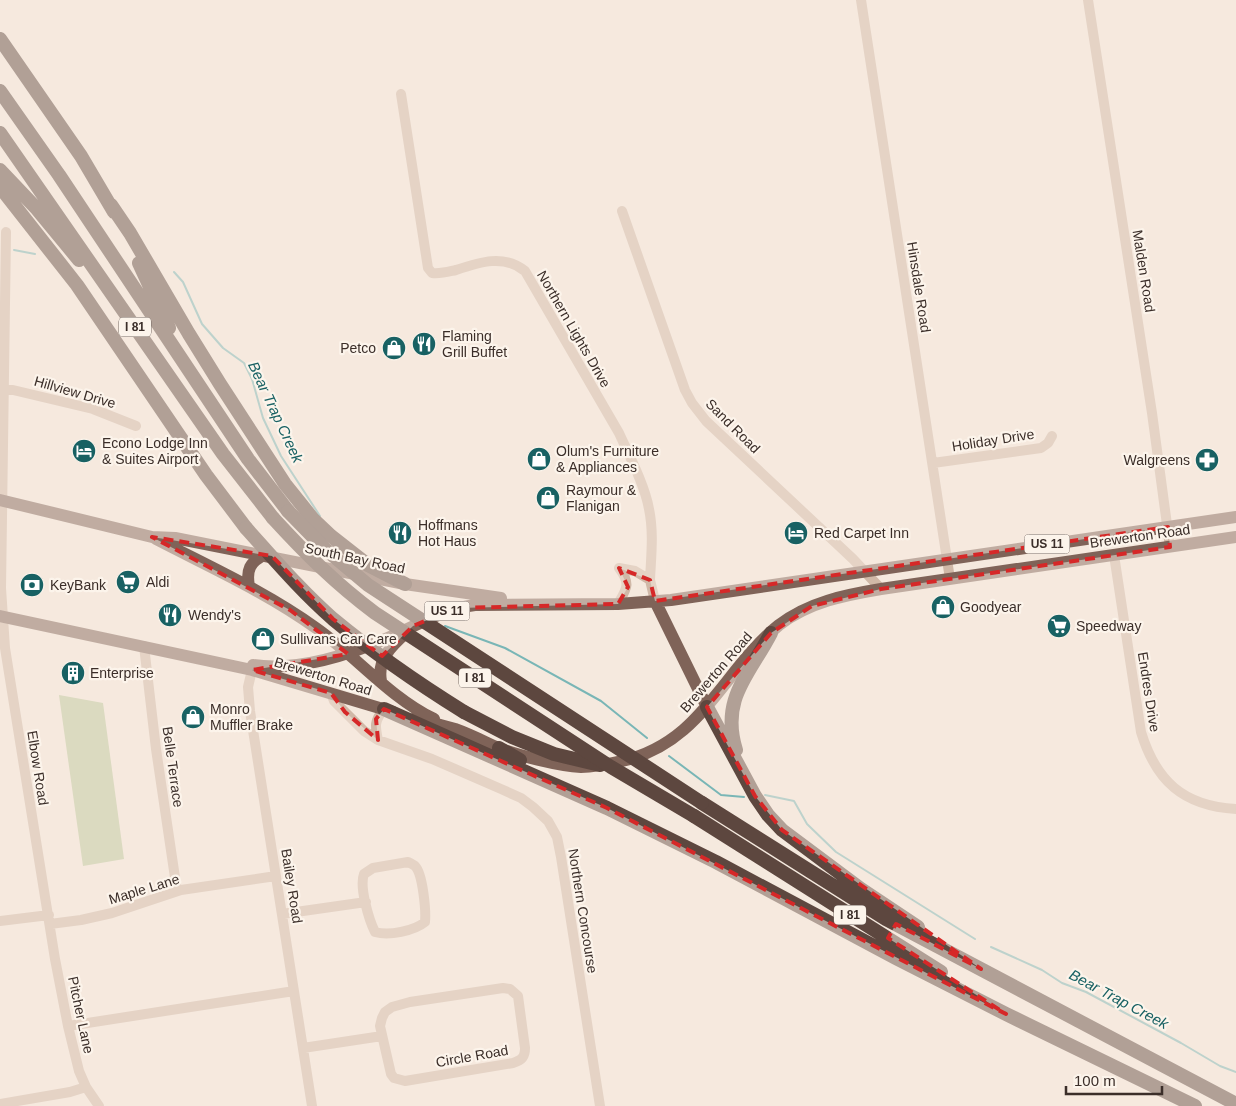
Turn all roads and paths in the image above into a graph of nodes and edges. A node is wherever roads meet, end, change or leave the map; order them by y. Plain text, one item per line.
1 (860, 0) edge
2 (1088, 0) edge
3 (0, 32) edge
4 (0, 39) edge
5 (16, 62) junction
6 (0, 91) edge
7 (401, 94) dead end
8 (0, 133) edge
9 (0, 170) edge
10 (0, 187) edge
11 (111, 206) junction
12 (622, 211) dead end
13 (6, 232) dead end
14 (136, 328) junction
15 (188, 369) junction
16 (4, 390) junction
17 (136, 426) dead end
18 (1052, 436) dead end
19 (933, 463) junction
20 (1, 500) edge
21 (1236, 517) edge
22 (1168, 527) junction
23 (152, 537) junction
24 (1236, 537) edge
25 (1170, 547) junction
26 (264, 555) junction
27 (1114, 555) junction
28 (947, 559) junction
29 (864, 571) junction
30 (950, 579) junction
31 (650, 580) junction
32 (405, 584) junction
33 (249, 586) junction
34 (881, 589) junction
35 (655, 601) junction
36 (618, 604) junction
37 (553, 605) junction
38 (1, 616) edge
39 (413, 626) junction
40 (771, 633) junction
41 (144, 646) junction
42 (348, 654) junction
43 (257, 668) junction
44 (381, 682) junction
45 (331, 693) junction
46 (707, 707) junction
47 (384, 710) junction
48 (456, 729) junction
49 (378, 740) junction
50 (499, 748) junction
51 (600, 765) junction
52 (745, 776) junction
53 (607, 808) junction
54 (1236, 808) edge
55 (276, 876) junction
56 (177, 891) junction
57 (366, 902) junction
58 (282, 914) junction
59 (49, 919) junction
60 (0, 921) edge
61 (981, 969) junction
62 (294, 990) junction
63 (1006, 1014) junction
64 (68, 1026) junction
65 (382, 1036) junction
66 (303, 1048) junction
67 (86, 1088) junction
68 (0, 1104) edge
69 (1236, 1104) edge
70 (99, 1106) edge
71 (312, 1106) edge
72 (600, 1106) edge
73 (1195, 1106) edge

1 - 19 street, Hinsdale Road
2 - 22 street, Malden Road
3 - 5 highway
4 - 5 highway
5 - 11 highway
6 - 15 highway, I 81
7 - 31 street, Northern Lights Drive
8 - 14 highway, I 81
9 - 14 highway
10 - 51 highway, bridge
11 - 15 highway
11 - 32 highway
12 - 29 street, Sand Road
13 - 16 street, Elbow Road
14 - 63 highway, I 81, bridge
15 - 61 highway, I 81, bridge
16 - 17 street, Hillview Drive
16 - 20 street, Elbow Road
18 - 19 street, Holiday Drive
19 - 28 street, Hinsdale Road
20 - 23 main road, South Bay Road
20 - 38 street, Elbow Road
21 - 22 main road, Brewerton Road / US 11
22 - 25 street, Malden Road
22 - 28 main road, Brewerton Road / US 11
23 - 26 main road, South Bay Road
23 - 33 main road, South Bay Road
24 - 25 main road, Brewerton Road / US 11
25 - 27 main road, Brewerton Road / US 11
26 - 32 main road, South Bay Road
26 - 33 main road
27 - 30 main road, Brewerton Road / US 11
27 - 54 street, Endres Drive
28 - 29 main road, Brewerton Road / US 11
28 - 30 street, Hinsdale Road
29 - 34 street, Sand Road
29 - 35 main road, Brewerton Road / US 11
30 - 34 main road, Brewerton Road / US 11
31 - 35 street
31 - 36 street
32 - 37 main road, South Bay Road
33 - 42 main road, South Bay Road
34 - 40 main road, Brewerton Road / US 11
35 - 36 main road, Brewerton Road / US 11
35 - 46 main road
36 - 37 main road, Brewerton Road / US 11
37 - 39 main road, Brewerton Road / US 11
38 - 41 main road, Brewerton Road / US 11
38 - 59 street, Elbow Road
39 - 42 main road, Brewerton Road / US 11
39 - 44 main road
40 - 46 main road, Brewerton Road / US 11
40 - 52 highway
41 - 43 main road, Brewerton Road / US 11
41 - 56 street, Belle Terrace
42 - 43 main road, Brewerton Road / US 11
42 - 44 main road, South Bay Road
43 - 45 main road, Brewerton Road / US 11
43 - 55 street, Bailey Road
44 - 48 main road, South Bay Road
45 - 47 main road, Brewerton Road / US 11
45 - 49 street, Northern Concourse
46 - 51 main road, Brewerton Road / US 11
46 - 52 highway
47 - 48 main road, Brewerton Road / US 11
47 - 49 street
47 - 53 highway
48 - 50 main road, Brewerton Road / US 11
49 - 72 street, Northern Concourse
50 - 51 main road, Brewerton Road / US 11
50 - 53 highway
52 - 61 highway
53 - 63 highway
55 - 56 street, Maple Lane
55 - 58 street, Bailey Road
56 - 59 street, Maple Lane
57 - 57 street
57 - 58 street
58 - 62 street, Bailey Road
59 - 60 street, Maple Lane
59 - 64 street, Pitcher Lane
61 - 69 highway, I 81
62 - 64 street
62 - 66 street, Bailey Road
63 - 73 highway, I 81
64 - 67 street, Pitcher Lane
65 - 65 street, Circle Road
65 - 66 street
66 - 71 street, Bailey Road
67 - 68 street
67 - 70 street, Pitcher Lane

